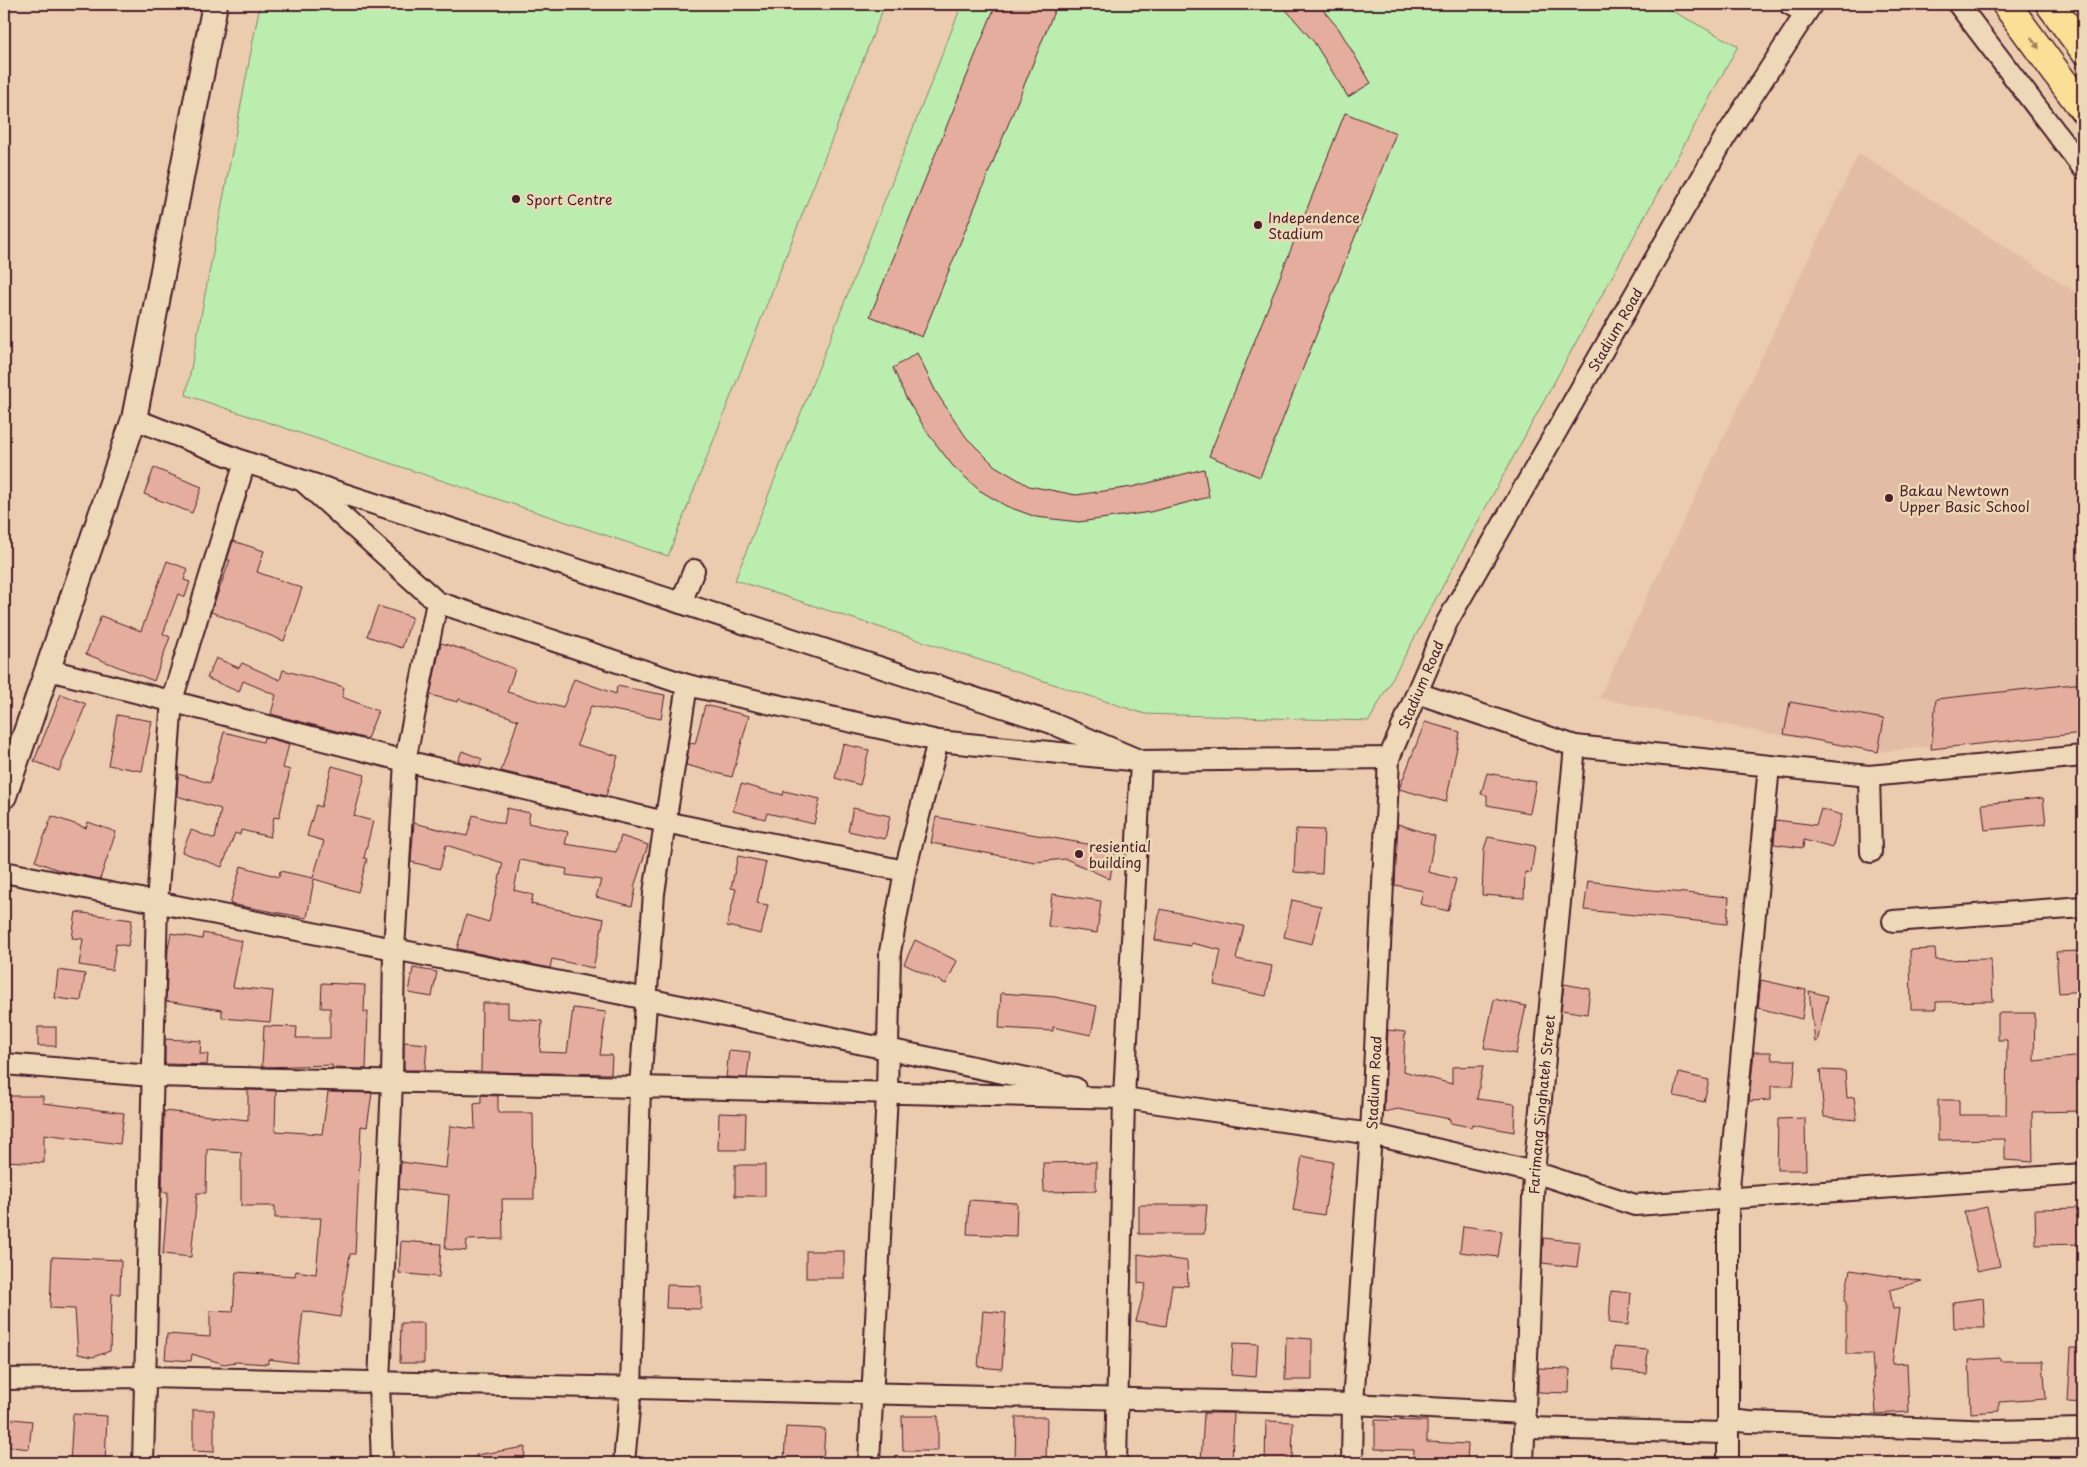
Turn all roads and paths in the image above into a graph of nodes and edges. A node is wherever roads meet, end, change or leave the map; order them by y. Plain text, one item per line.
1 (215, 4) edge
2 (1958, 4) edge
3 (2006, 4) edge
4 (2050, 4) edge
5 (1802, 7) edge
6 (2083, 49) edge
7 (2083, 109) edge
8 (2083, 168) edge
9 (134, 419) junction
10 (245, 462) junction
11 (304, 482) junction
12 (694, 570) dead end
13 (437, 602) junction
14 (681, 603) junction
15 (49, 670) junction
16 (687, 685) junction
17 (1417, 693) junction
18 (172, 700) junction
19 (938, 741) junction
20 (1576, 746) junction
21 (2083, 756) edge
22 (1389, 758) junction
23 (405, 761) junction
24 (1140, 761) junction
25 (1769, 766) junction
26 (1869, 776) junction
27 (4, 796) edge
28 (665, 822) junction
29 (1871, 852) dead end
30 (905, 871) junction
31 (4, 872) edge
32 (157, 903) junction
33 (2083, 907) edge
34 (1893, 921) dead end
35 (394, 950) junction
36 (647, 999) junction
37 (888, 1050) junction
38 (4, 1064) edge
39 (152, 1076) junction
40 (392, 1082) junction
41 (640, 1087) junction
42 (887, 1093) junction
43 (1124, 1098) junction
44 (1371, 1134) junction
45 (1534, 1172) junction
46 (2083, 1174) edge
47 (1728, 1198) junction
48 (145, 1377) junction
49 (4, 1379) edge
50 (379, 1382) junction
51 (631, 1388) junction
52 (874, 1393) junction
53 (1118, 1398) junction
54 (1353, 1404) junction
55 (1524, 1413) junction
56 (1729, 1420) junction
57 (2083, 1429) edge
58 (143, 1463) edge
59 (382, 1463) edge
60 (624, 1463) edge
61 (869, 1463) edge
62 (1116, 1463) edge
63 (1352, 1463) edge
64 (1523, 1463) edge
65 (1728, 1463) edge

1 - 9 street
2 - 8 street
3 -> 7 main road
4 - 6 main road
5 - 17 street, Stadium Road
9 - 10 street
9 - 15 street
10 - 11 street
10 - 18 street
11 - 13 street
11 - 14 street
12 - 14 street
13 - 16 street
13 - 23 street
14 - 24 street
15 - 18 street
15 - 27 street
16 - 19 street
16 - 28 street
17 - 20 street
17 - 22 street, Stadium Road
18 - 23 street
18 - 32 street
19 - 24 street
19 - 30 street
20 - 25 street
20 - 45 street, Farimang Singhateh Street
21 - 26 street
22 - 24 street
22 - 44 street, Stadium Road
23 - 28 street
23 - 35 street
24 - 43 street
25 - 26 street
25 - 47 street
26 - 29 street
28 - 30 street
28 - 36 street
30 - 37 street
31 - 32 street
32 - 35 street
32 - 39 street
33 - 34 street
35 - 36 street
35 - 40 street
36 - 37 street
36 - 41 street
37 - 42 street
37 - 43 street
38 - 39 street
39 - 40 street
39 - 48 street
40 - 41 street
40 - 50 street
41 - 42 street
41 - 51 street
42 - 43 street
42 - 52 street
43 - 44 street
43 - 53 street
44 - 45 street
44 - 54 street, Stadium Road
45 - 47 street
45 - 55 street, Farimang Singhateh Street
46 - 47 street
47 - 56 street
48 - 49 street
48 - 50 street
48 - 58 street
50 - 51 street
50 - 59 street
51 - 52 street
51 - 60 street
52 - 53 street
52 - 61 street
53 - 54 street
53 - 62 street
54 - 55 street
54 - 63 street, Stadium Road
55 - 56 street
55 - 64 street, Farimang Singhateh Street
56 - 57 street
56 - 65 street

